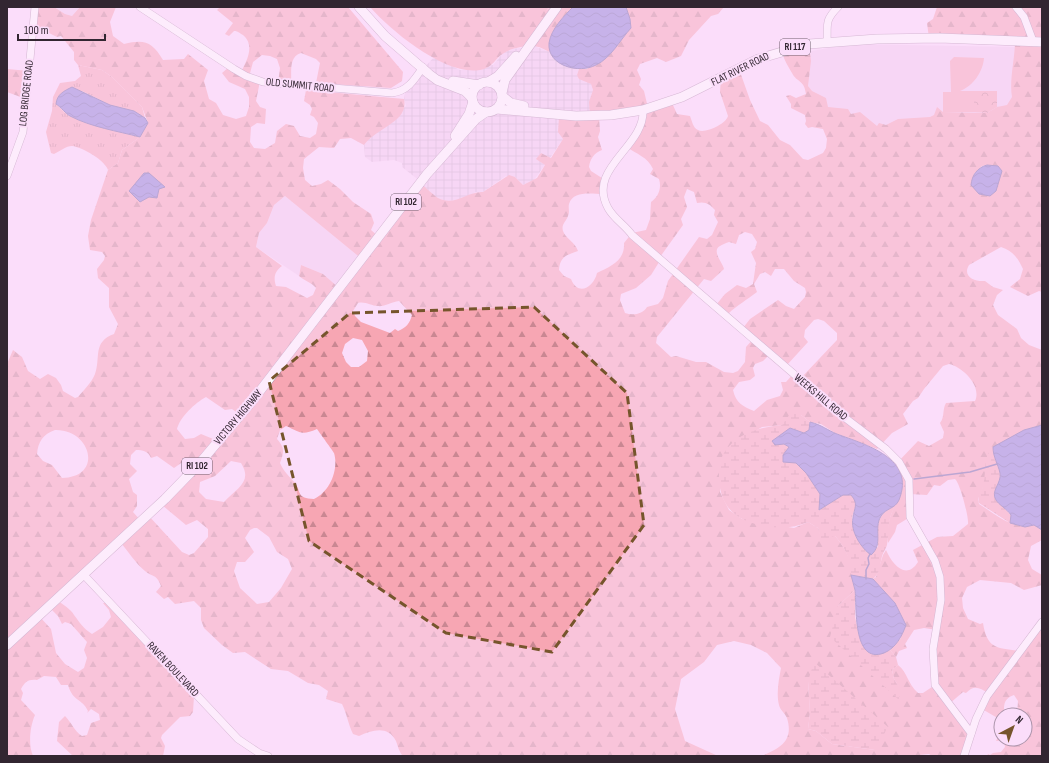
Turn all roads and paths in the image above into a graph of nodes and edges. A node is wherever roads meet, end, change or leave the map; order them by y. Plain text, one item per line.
1 (35, 7) edge
2 (140, 7) edge
3 (359, 7) edge
4 (557, 7) edge
5 (838, 7) edge
6 (1016, 7) edge
7 (537, 33) junction
8 (1037, 41) edge
9 (826, 42) junction
10 (423, 68) junction
11 (483, 83) junction
12 (502, 94) junction
13 (473, 100) junction
14 (497, 109) junction
15 (643, 110) junction
16 (486, 112) junction
17 (562, 115) junction
18 (439, 161) junction
19 (7, 176) edge
20 (83, 574) junction
21 (1042, 622) edge
22 (7, 645) edge
23 (971, 733) junction
24 (268, 756) edge
25 (964, 756) edge

1 - 19 street, LOG BRIDGE ROAD
2 - 10 street, OLD SUMMIT ROAD
3 - 10 main road
4 - 7 main road
5 - 9 street
6 - 8 street
7 - 11 main road
7 - 12 main road
8 - 9 main road, FLAT RIVER ROAD / RI 117
9 - 15 main road, FLAT RIVER ROAD / RI 117
10 - 11 main road
10 - 13 main road
11 - 12 main road
11 - 13 main road
12 - 14 main road
12 - 17 main road, FLAT RIVER ROAD / RI 117
13 - 16 main road
13 - 18 main road, VICTORY HIGHWAY / RI 102
14 - 16 main road
14 - 17 main road, FLAT RIVER ROAD
15 - 17 main road, FLAT RIVER ROAD / RI 117
15 - 23 street, WEEKS HILL ROAD
16 - 18 main road, VICTORY HIGHWAY / RI 102
18 - 20 main road, VICTORY HIGHWAY / RI 102
20 - 22 main road, VICTORY HIGHWAY / RI 102
20 - 24 street, RAVEN BOULEVARD
21 - 23 street
23 - 25 street

